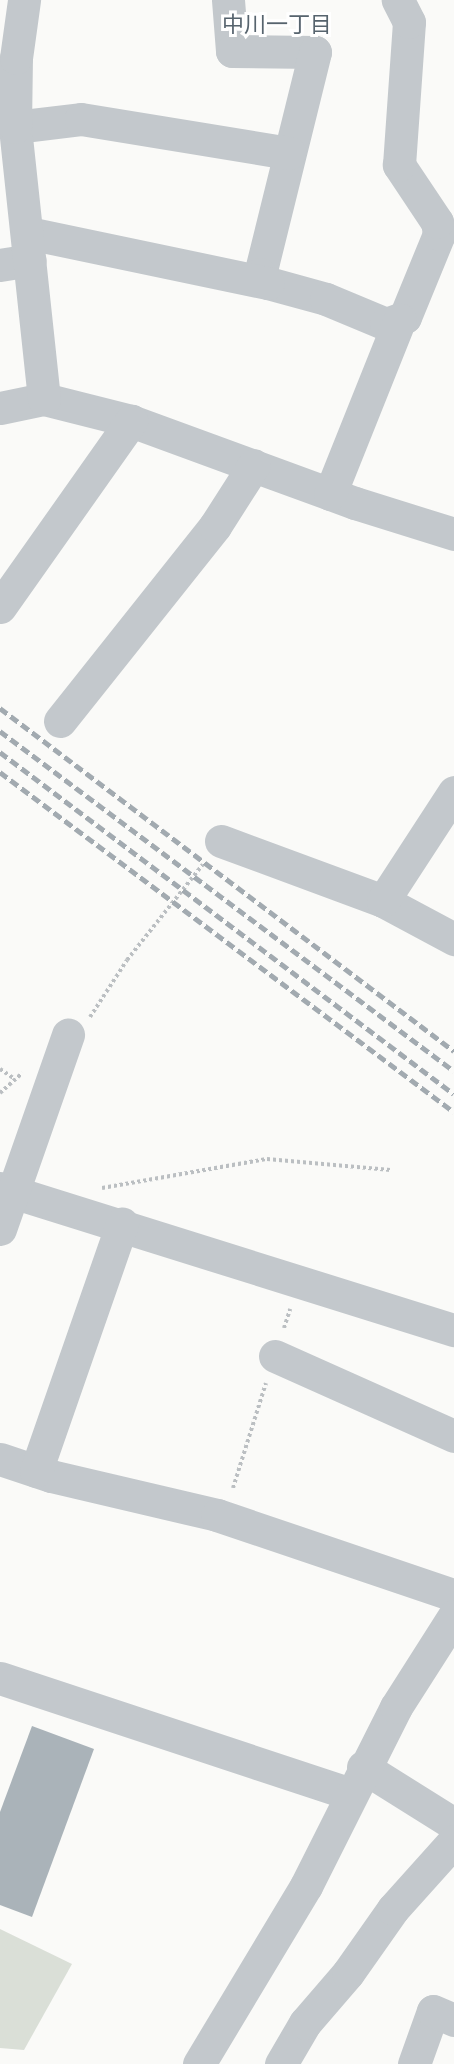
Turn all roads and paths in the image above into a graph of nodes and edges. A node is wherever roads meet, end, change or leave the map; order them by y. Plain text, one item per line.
1 (24, 0) edge
2 (228, 0) edge
3 (398, 0) edge
4 (10, 109) edge
5 (289, 153) junction
6 (19, 253) edge
7 (268, 283) junction
8 (400, 319) junction
9 (44, 399) junction
10 (0, 408) edge
11 (131, 421) junction
12 (254, 465) junction
13 (330, 494) junction
14 (454, 534) edge
15 (0, 607) edge
16 (60, 721) dead end
17 (454, 792) edge
18 (221, 841) joint
19 (383, 901) junction
20 (454, 939) edge
21 (68, 1035) joint
22 (28, 1068) dead end
23 (0, 1069) edge
24 (15, 1079) junction
25 (0, 1093) edge
26 (392, 1170) dead end
27 (7, 1190) edge
28 (54, 1205) junction
29 (122, 1224) junction
30 (0, 1228) edge
31 (298, 1280) junction
32 (454, 1330) edge
33 (275, 1356) junction
34 (454, 1436) edge
35 (0, 1460) edge
36 (36, 1471) junction
37 (224, 1517) junction
38 (454, 1594) edge
39 (454, 1616) edge
40 (0, 1678) edge
41 (357, 1781) junction
42 (454, 1824) edge
43 (454, 1841) edge
44 (454, 2020) edge
45 (199, 2064) edge
46 (281, 2064) edge
47 (414, 2064) edge

1 - 4 street
2 - 5 street
3 - 8 street
4 - 5 street
4 - 6 street
5 - 7 street
6 - 7 street
6 - 9 street
7 - 8 street
8 - 13 street
9 - 10 street
9 - 11 street
11 - 12 street
11 - 15 street
12 - 13 street
12 - 16 street
13 - 14 street
17 - 19 street
18 - 19 street
18 - 21 path
19 - 20 street
21 - 27 street
22 - 24 path
23 - 24 path
24 - 25 path
26 - 28 path
27 - 28 street
27 - 30 street
28 - 29 street
29 - 31 street
29 - 36 street
31 - 32 street
31 - 33 path
33 - 34 street
33 - 37 path
35 - 36 street
36 - 37 street
37 - 38 street
39 - 41 street
40 - 41 street
41 - 42 street
41 - 45 street
43 - 46 street
44 - 47 street

